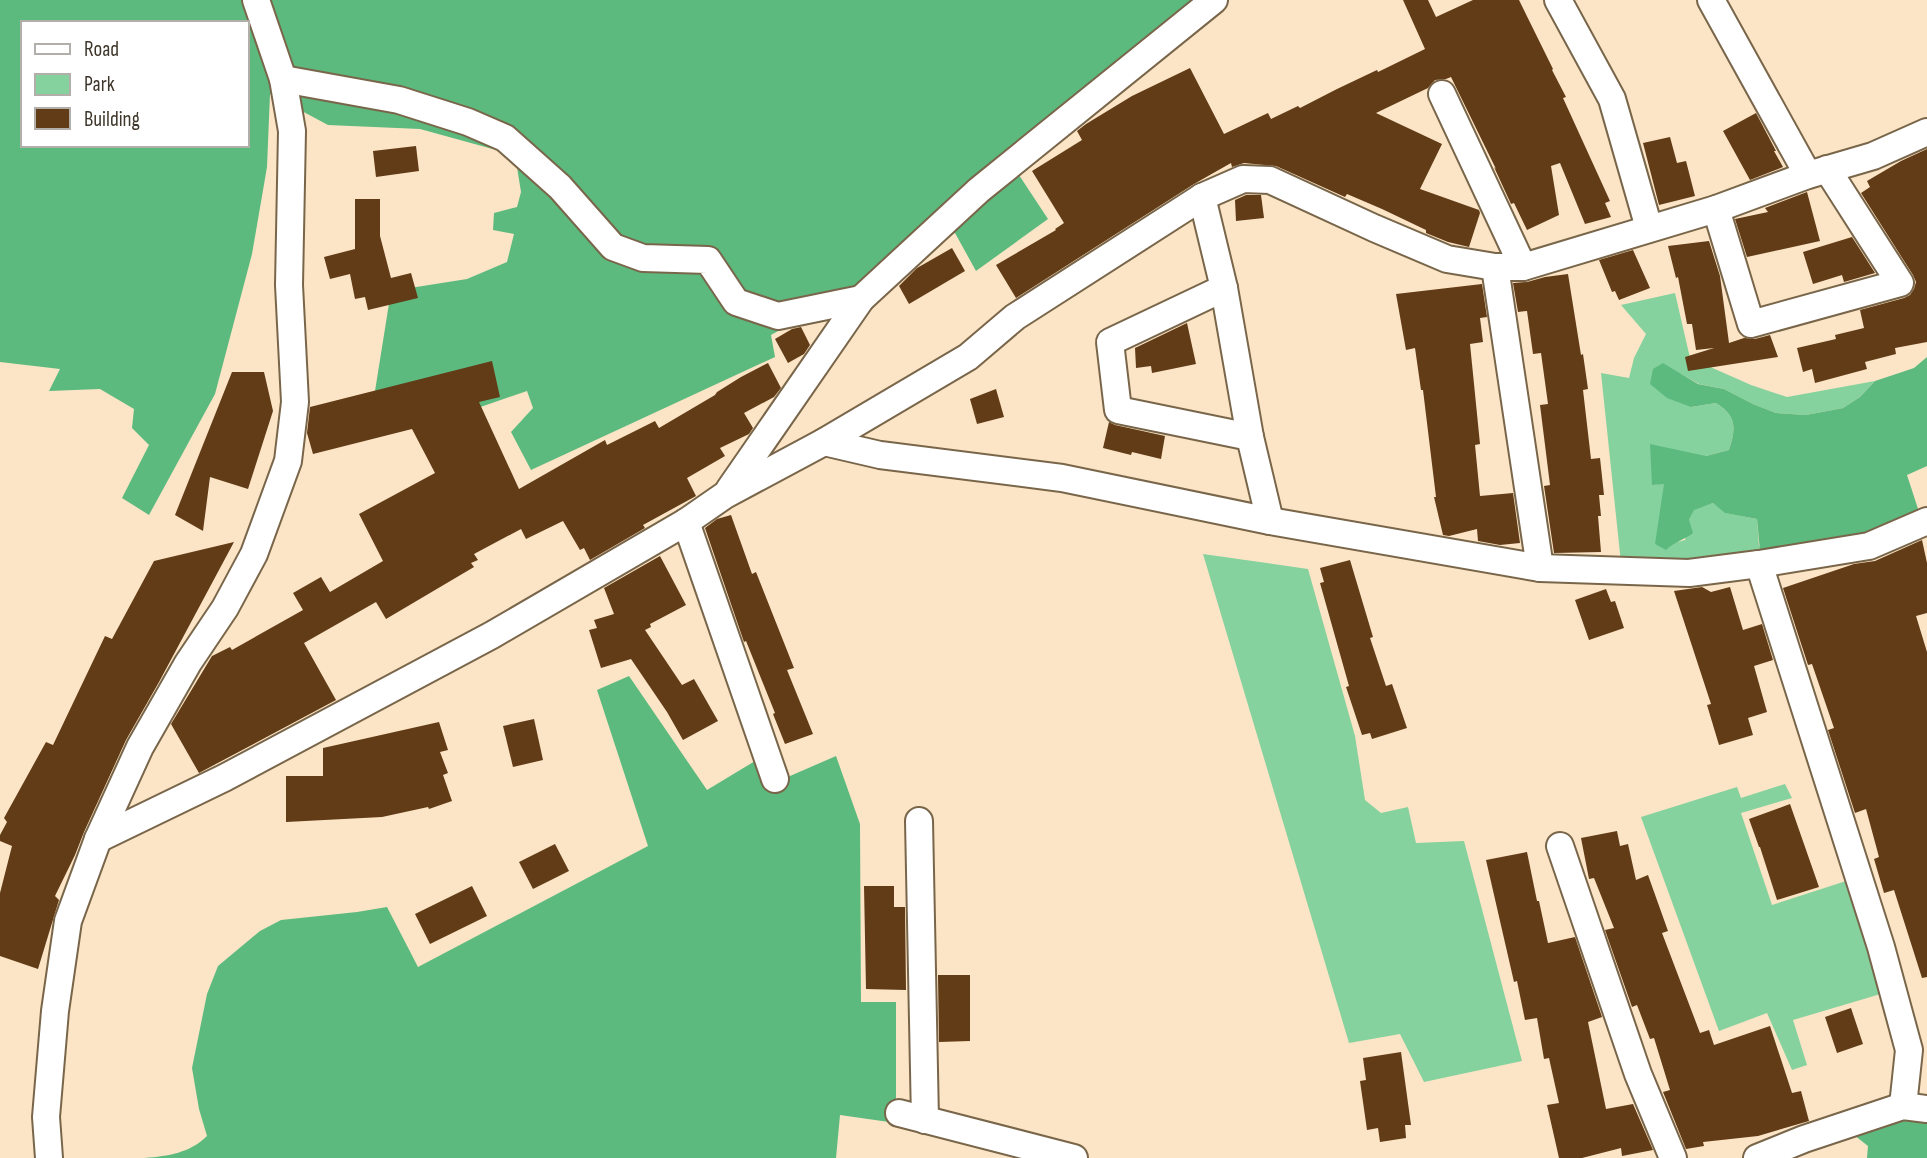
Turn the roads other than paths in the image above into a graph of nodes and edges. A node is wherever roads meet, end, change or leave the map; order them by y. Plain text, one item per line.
1 (256, 0) edge
2 (1214, 0) edge
3 (1558, 0) edge
4 (1711, 0) edge
5 (283, 79) junction
6 (1442, 94) dead end
7 (1927, 132) edge
8 (1817, 172) junction
9 (1202, 197) junction
10 (1716, 209) junction
11 (1649, 228) junction
12 (1495, 267) junction
13 (1522, 267) junction
14 (1224, 288) junction
15 (861, 299) junction
16 (1250, 436) junction
17 (824, 442) junction
18 (725, 495) junction
19 (1270, 521) junction
20 (1927, 521) edge
21 (686, 522) junction
22 (1759, 564) junction
23 (1540, 568) junction
24 (775, 779) dead end
25 (919, 821) dead end
26 (98, 839) junction
27 (1560, 846) dead end
28 (1918, 1050) edge
29 (1915, 1107) edge
30 (899, 1113) dead end
31 (925, 1120) junction
32 (49, 1158) edge
33 (1074, 1158) edge
34 (1673, 1158) edge
35 (1757, 1158) edge

1 - 5 street
2 - 15 street
3 - 11 street
4 - 8 street
5 - 15 street
5 - 26 street
6 - 13 street
7 - 8 street
8 - 10 street
8 - 10 street
9 - 12 street
9 - 14 street
9 - 17 street
10 - 11 street
11 - 13 street
12 - 13 street
12 - 23 street
14 - 16 street
14 - 16 street
15 - 18 street
16 - 19 street
17 - 18 street
17 - 19 street
18 - 21 street
19 - 23 street
20 - 22 street
21 - 24 street
21 - 26 street
22 - 23 street
22 - 28 street
25 - 31 street
26 - 32 street
27 - 34 street
28 - 29 street
29 - 35 street
30 - 31 street
31 - 33 street

